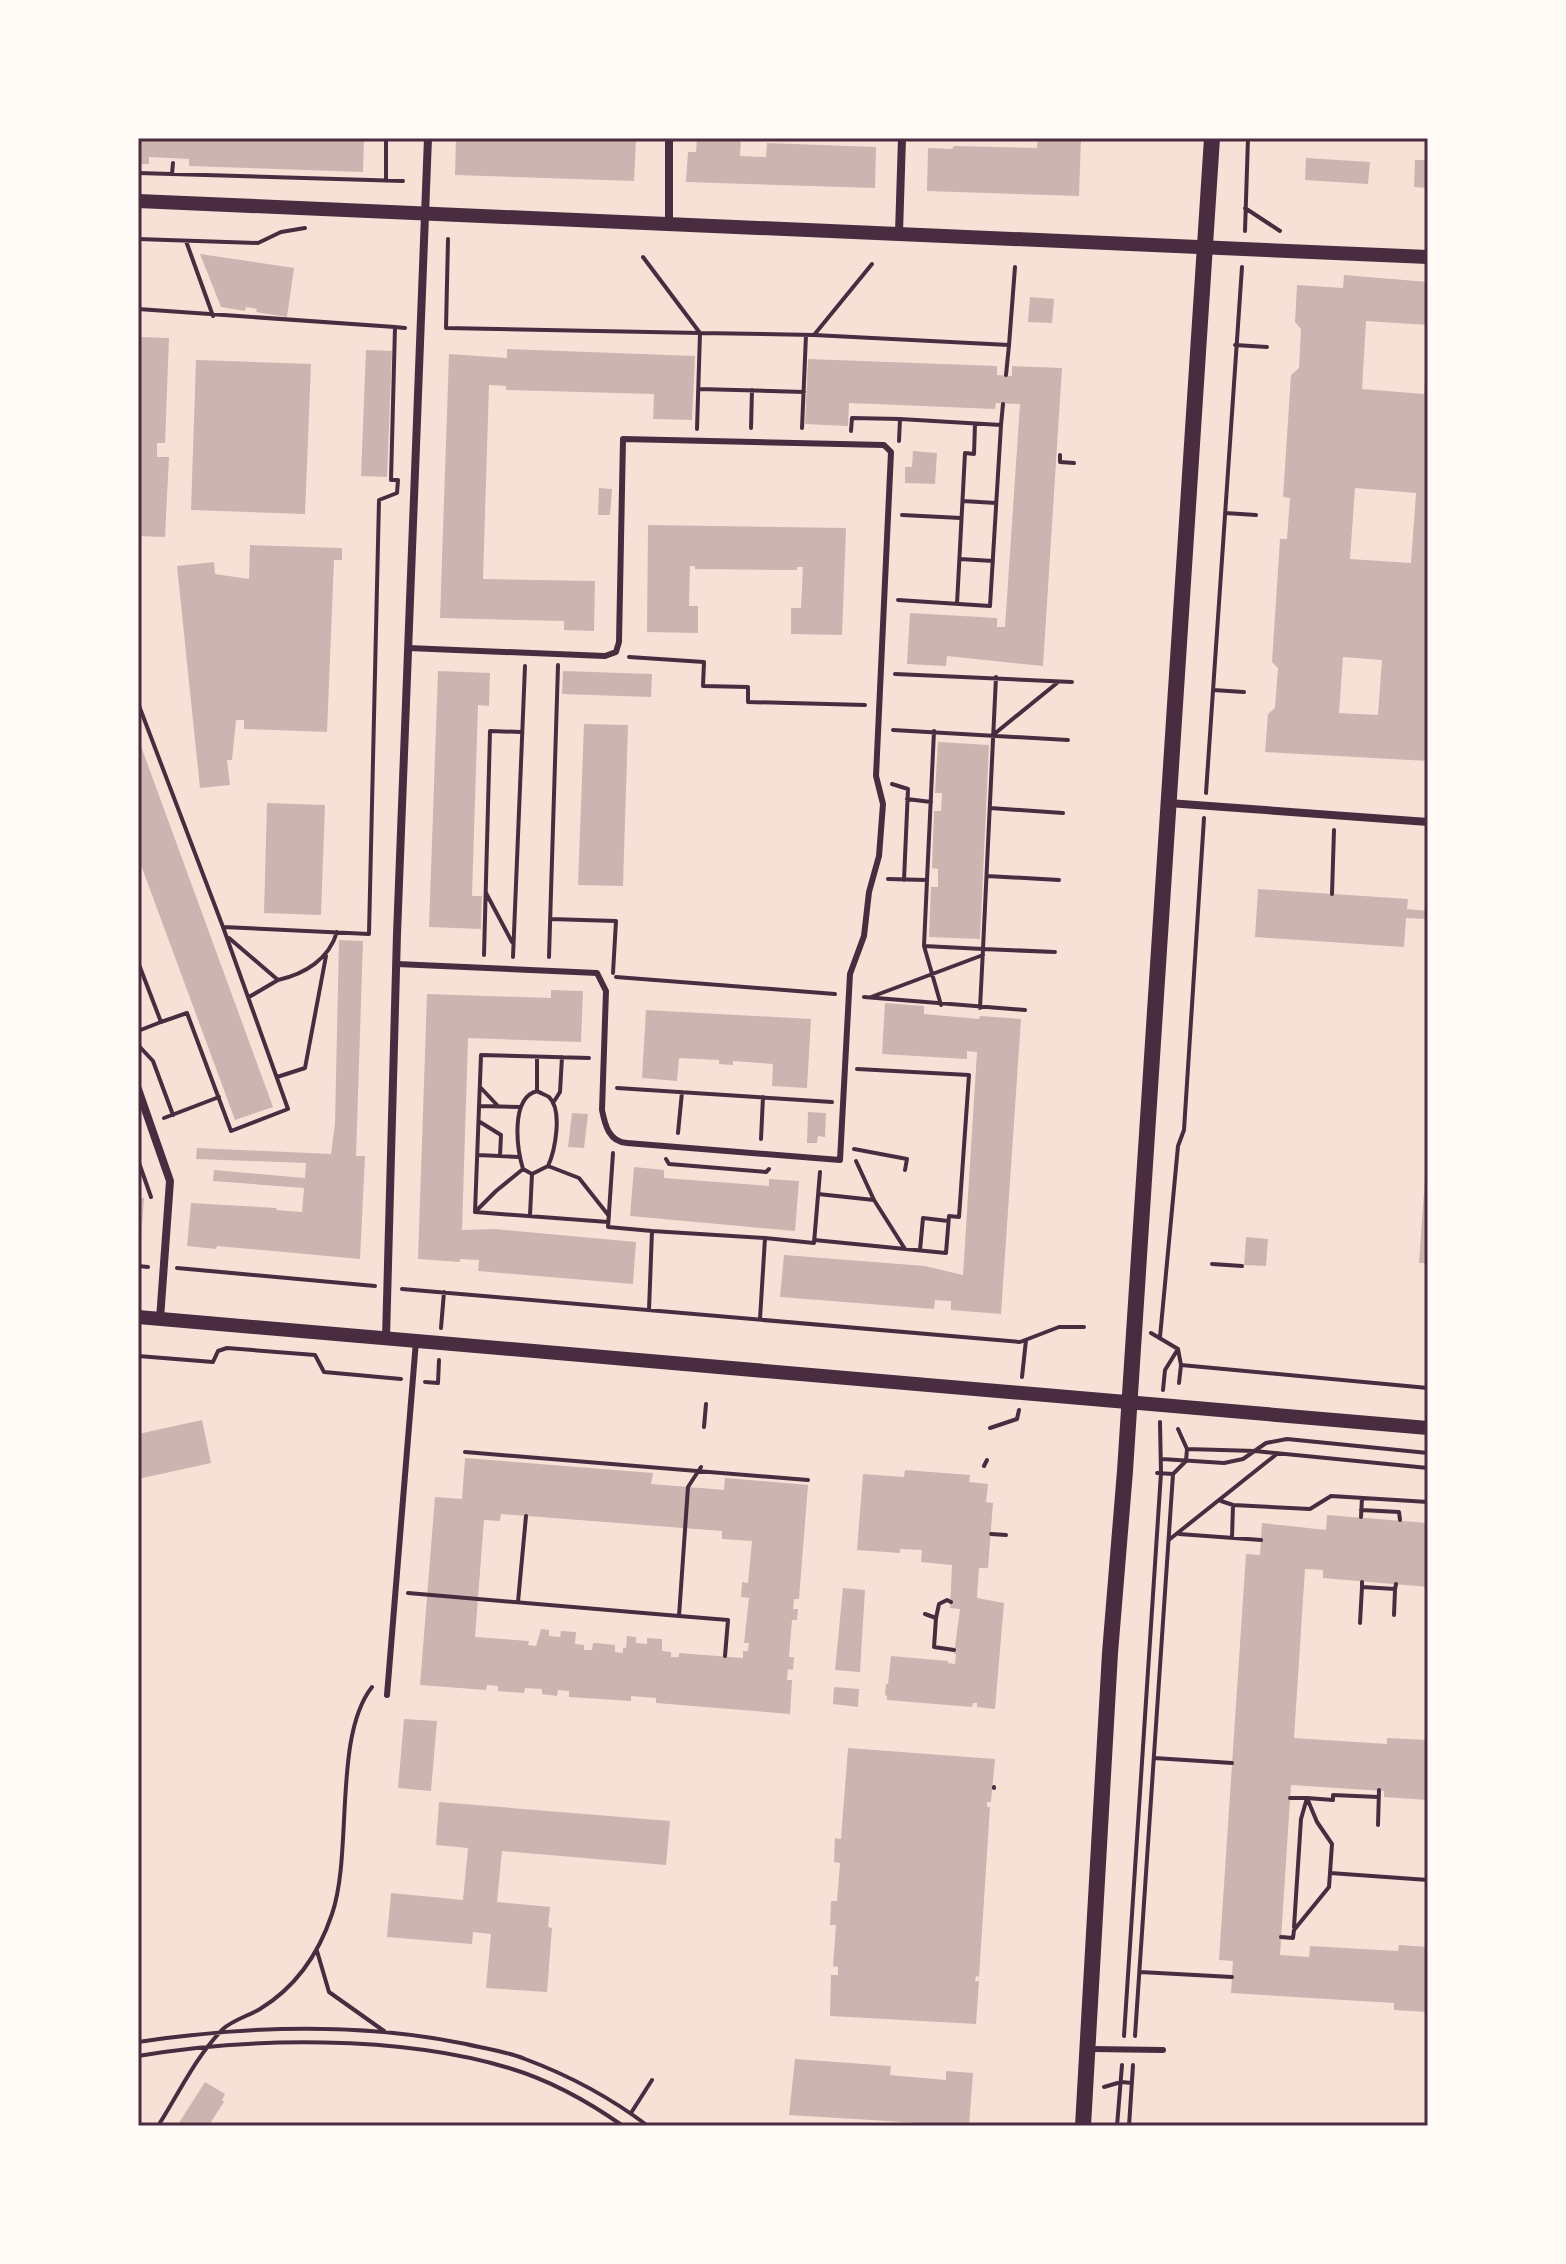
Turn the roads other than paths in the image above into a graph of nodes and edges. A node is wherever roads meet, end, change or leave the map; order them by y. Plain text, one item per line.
1 (428, 138) edge
2 (669, 138) edge
3 (902, 138) edge
4 (1212, 138) edge
5 (138, 201) edge
6 (426, 213) junction
7 (669, 223) junction
8 (899, 233) junction
9 (1205, 246) junction
10 (1428, 257) edge
11 (408, 648) junction
12 (1168, 803) junction
13 (1428, 822) edge
14 (397, 964) junction
15 (138, 1089) edge
16 (138, 1317) edge
17 (160, 1319) junction
18 (386, 1338) junction
19 (416, 1341) junction
20 (1129, 1403) junction
21 (1428, 1428) edge
22 (387, 1695) dead end
23 (1088, 2049) junction
24 (1163, 2050) dead end
25 (1083, 2126) edge

1 - 6 street
2 - 7 street
3 - 8 street
4 - 9 main road
5 - 6 street
6 - 7 street
6 - 11 street
7 - 8 street
8 - 9 street
9 - 10 street
9 - 12 main road
11 - 14 street
11 - 14 lane
12 - 13 street
12 - 20 main road
14 - 18 street
15 - 17 street
16 - 17 street
17 - 18 street
18 - 19 street
19 - 20 street
19 - 22 lane
20 - 21 street
20 - 23 main road
23 - 24 lane
23 - 25 main road

